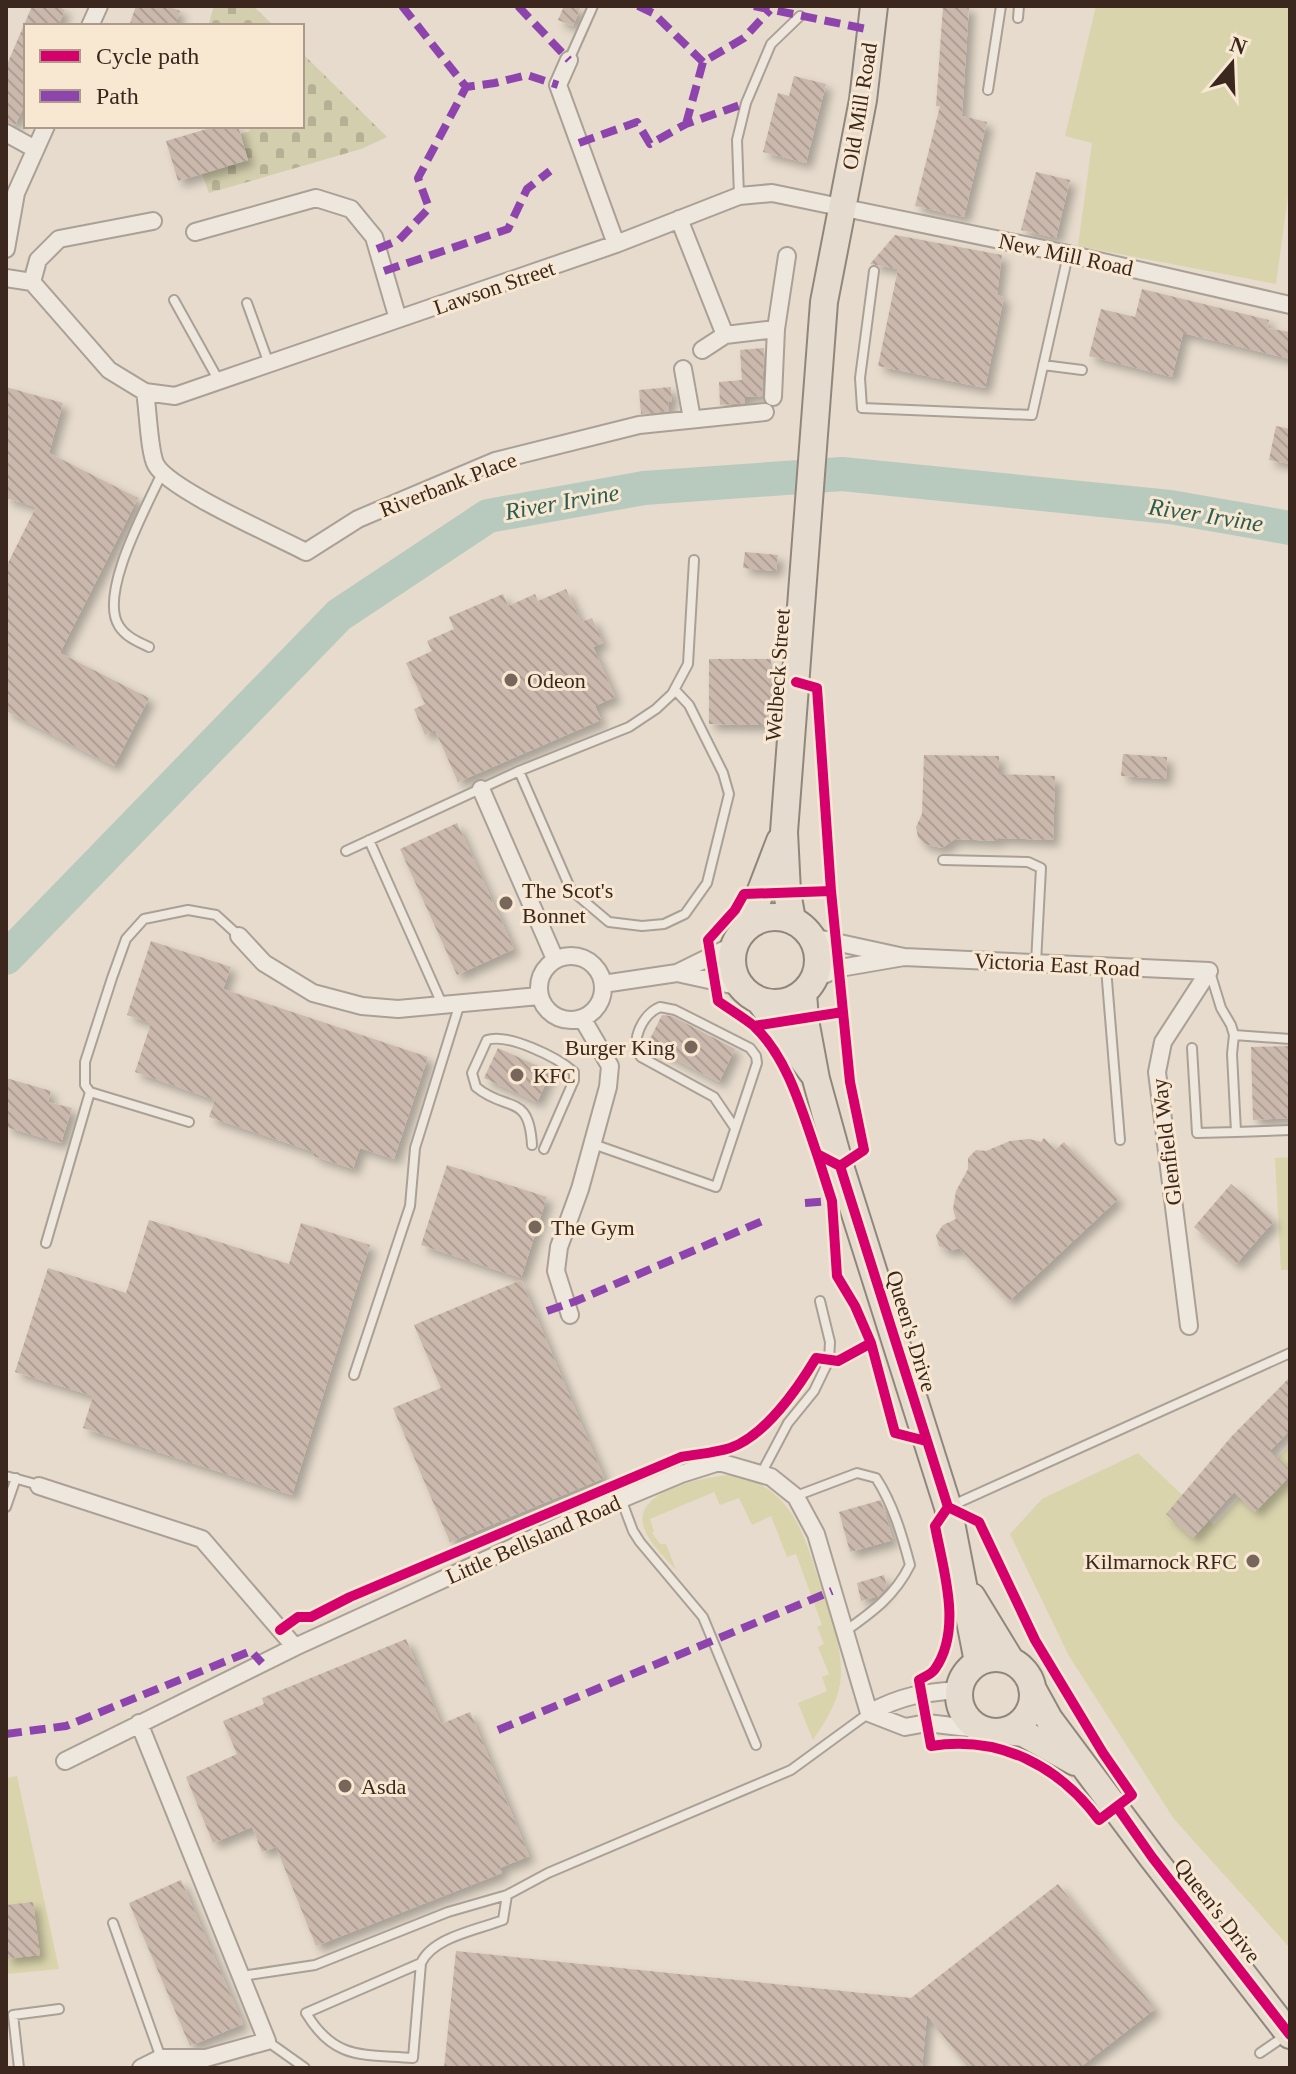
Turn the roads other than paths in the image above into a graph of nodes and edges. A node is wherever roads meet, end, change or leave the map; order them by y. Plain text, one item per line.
1 (593, 6) edge
2 (874, 6) edge
3 (1001, 6) edge
4 (1019, 6) edge
5 (800, 16) dead end
6 (1018, 18) dead end
7 (569, 60) joint
8 (988, 90) dead end
9 (45, 128) edge
10 (6, 133) edge
11 (35, 149) junction
12 (739, 196) junction
13 (842, 206) junction
14 (679, 219) junction
15 (153, 221) dead end
16 (195, 232) dead end
17 (616, 244) junction
18 (6, 249) edge
19 (1068, 254) junction
20 (787, 256) dead end
21 (874, 271) dead end
22 (6, 278) edge
23 (32, 282) junction
24 (174, 300) dead end
25 (247, 303) dead end
26 (1290, 305) edge
27 (398, 319) junction
28 (776, 329) junction
29 (725, 335) junction
30 (702, 350) dead end
31 (269, 364) junction
32 (1043, 365) junction
33 (683, 369) dead end
34 (1082, 370) dead end
35 (219, 381) junction
36 (145, 392) junction
37 (773, 397) dead end
38 (765, 412) dead end
39 (692, 419) junction
40 (162, 473) junction
41 (694, 560) dead end
42 (149, 647) dead end
43 (675, 690) junction
44 (519, 771) junction
45 (481, 789) junction
46 (784, 832) junction
47 (369, 840) junction
48 (346, 851) dead end
49 (943, 860) dead end
50 (792, 920) junction
51 (239, 936) joint
52 (740, 936) junction
53 (812, 937) junction
54 (904, 957) junction
55 (555, 959) junction
56 (1036, 963) junction
57 (1106, 968) junction
58 (1209, 971) junction
59 (677, 973) junction
60 (603, 984) junction
61 (809, 986) junction
62 (750, 994) junction
63 (539, 996) junction
64 (460, 1002) junction
65 (442, 1004) junction
66 (582, 1018) junction
67 (1234, 1035) junction
68 (1290, 1039) edge
69 (1192, 1048) dead end
70 (816, 1079) junction
71 (90, 1092) junction
72 (189, 1122) dead end
73 (735, 1128) junction
74 (1290, 1130) edge
75 (1236, 1132) junction
76 (1120, 1140) dead end
77 (592, 1144) junction
78 (532, 1145) dead end
79 (544, 1149) dead end
80 (46, 1243) dead end
81 (820, 1301) dead end
82 (570, 1315) dead end
83 (1189, 1326) dead end
84 (1290, 1353) edge
85 (354, 1375) dead end
86 (761, 1474) junction
87 (6, 1476) edge
88 (16, 1478) junction
89 (39, 1486) joint
90 (796, 1497) junction
91 (621, 1499) junction
92 (6, 1507) edge
93 (948, 1507) junction
94 (964, 1583) junction
95 (844, 1632) junction
96 (295, 1647) junction
97 (1011, 1661) junction
98 (978, 1662) junction
99 (1032, 1688) junction
100 (959, 1690) junction
101 (869, 1713) junction
102 (139, 1723) junction
103 (995, 1731) junction
104 (756, 1745) dead end
105 (65, 1761) dead end
106 (1088, 1771) junction
107 (507, 1895) junction
108 (113, 1923) dead end
109 (421, 1963) junction
110 (242, 1976) junction
111 (59, 2009) dead end
112 (1290, 2034) edge
113 (267, 2041) junction
114 (1260, 2053) dead end
115 (161, 2058) junction
116 (19, 2068) edge
117 (141, 2068) edge
118 (305, 2068) edge

1 - 7 lane
2 - 13 main road, Old Mill Road
3 - 8 lane
4 - 6 lane
5 - 12 lane
7 - 17 street
9 - 11 street
10 - 11 street
11 - 18 street
12 - 13 street, Lawson Street
12 - 14 street, Lawson Street
13 - 19 street, New Mill Road
13 - 46 main road, Welbeck Street
14 - 17 street, Lawson Street
14 - 29 street
15 - 23 street
16 - 27 street
17 - 27 street, Lawson Street
19 - 26 street, New Mill Road
19 - 32 lane
20 - 28 street
21 - 32 lane
22 - 23 street
23 - 36 street
24 - 35 lane
25 - 31 lane
27 - 31 street, Lawson Street
28 - 29 street
28 - 37 street
29 - 30 street
31 - 35 street, Lawson Street
32 - 34 lane
33 - 39 street
35 - 36 street, Lawson Street
36 - 40 street
38 - 39 street, Riverbank Place
39 - 40 street, Riverbank Place
40 - 42 lane
41 - 43 lane
43 - 44 lane
43 - 44 lane
44 - 45 lane
45 - 47 lane
45 - 55 street
46 - 50 main road, Welbeck Street
46 - 52 main road, Welbeck Street
47 - 48 lane
47 - 65 lane
49 - 56 lane
50 - 52 main road
50 - 53 main road
51 - 65 street
51 - 71 lane
52 - 59 street
52 - 62 main road
53 - 54 street, Victoria East Road
53 - 61 main road
54 - 56 street, Victoria East Road
54 - 61 street, Victoria East Road
55 - 60 street
55 - 63 street
56 - 57 street, Victoria East Road
57 - 58 street, Victoria East Road
57 - 76 lane
58 - 67 lane
58 - 83 street, Glenfield Way
59 - 60 street
59 - 62 street
60 - 66 street
61 - 62 main road
61 - 70 main road, Queen's Drive
62 - 70 main road, Queen's Drive
63 - 64 street
63 - 66 street
64 - 65 street
64 - 85 lane
66 - 77 street
67 - 68 lane
67 - 75 lane
69 - 75 lane
70 - 93 main road, Queen's Drive
71 - 72 lane
71 - 80 lane
73 - 73 lane
73 - 77 lane
74 - 75 lane
77 - 82 street
78 - 79 lane
81 - 86 lane
84 - 93 lane
86 - 90 street, Little Bellsland Road
86 - 91 street, Little Bellsland Road
87 - 88 lane
88 - 89 lane
88 - 92 lane
89 - 96 street
90 - 95 street, Little Bellsland Road
90 - 95 lane
91 - 96 street, Little Bellsland Road
91 - 104 lane
93 - 94 main road, Queen's Drive
94 - 97 main road, Queen's Drive
94 - 98 main road, Queen's Drive
95 - 101 street, Little Bellsland Road
96 - 102 street, Little Bellsland Road
97 - 98 main road
97 - 99 main road
98 - 100 main road
99 - 103 main road
99 - 106 main road, Queen's Drive
100 - 101 street
100 - 103 main road
101 - 103 street
101 - 107 lane
102 - 105 street, Little Bellsland Road
102 - 110 street
103 - 106 main road, Queen's Drive
106 - 112 main road, Queen's Drive
107 - 109 lane
107 - 110 lane
108 - 115 lane
109 - 109 lane
110 - 113 street
111 - 116 lane
112 - 114 lane
113 - 115 street
113 - 118 lane
115 - 117 street

